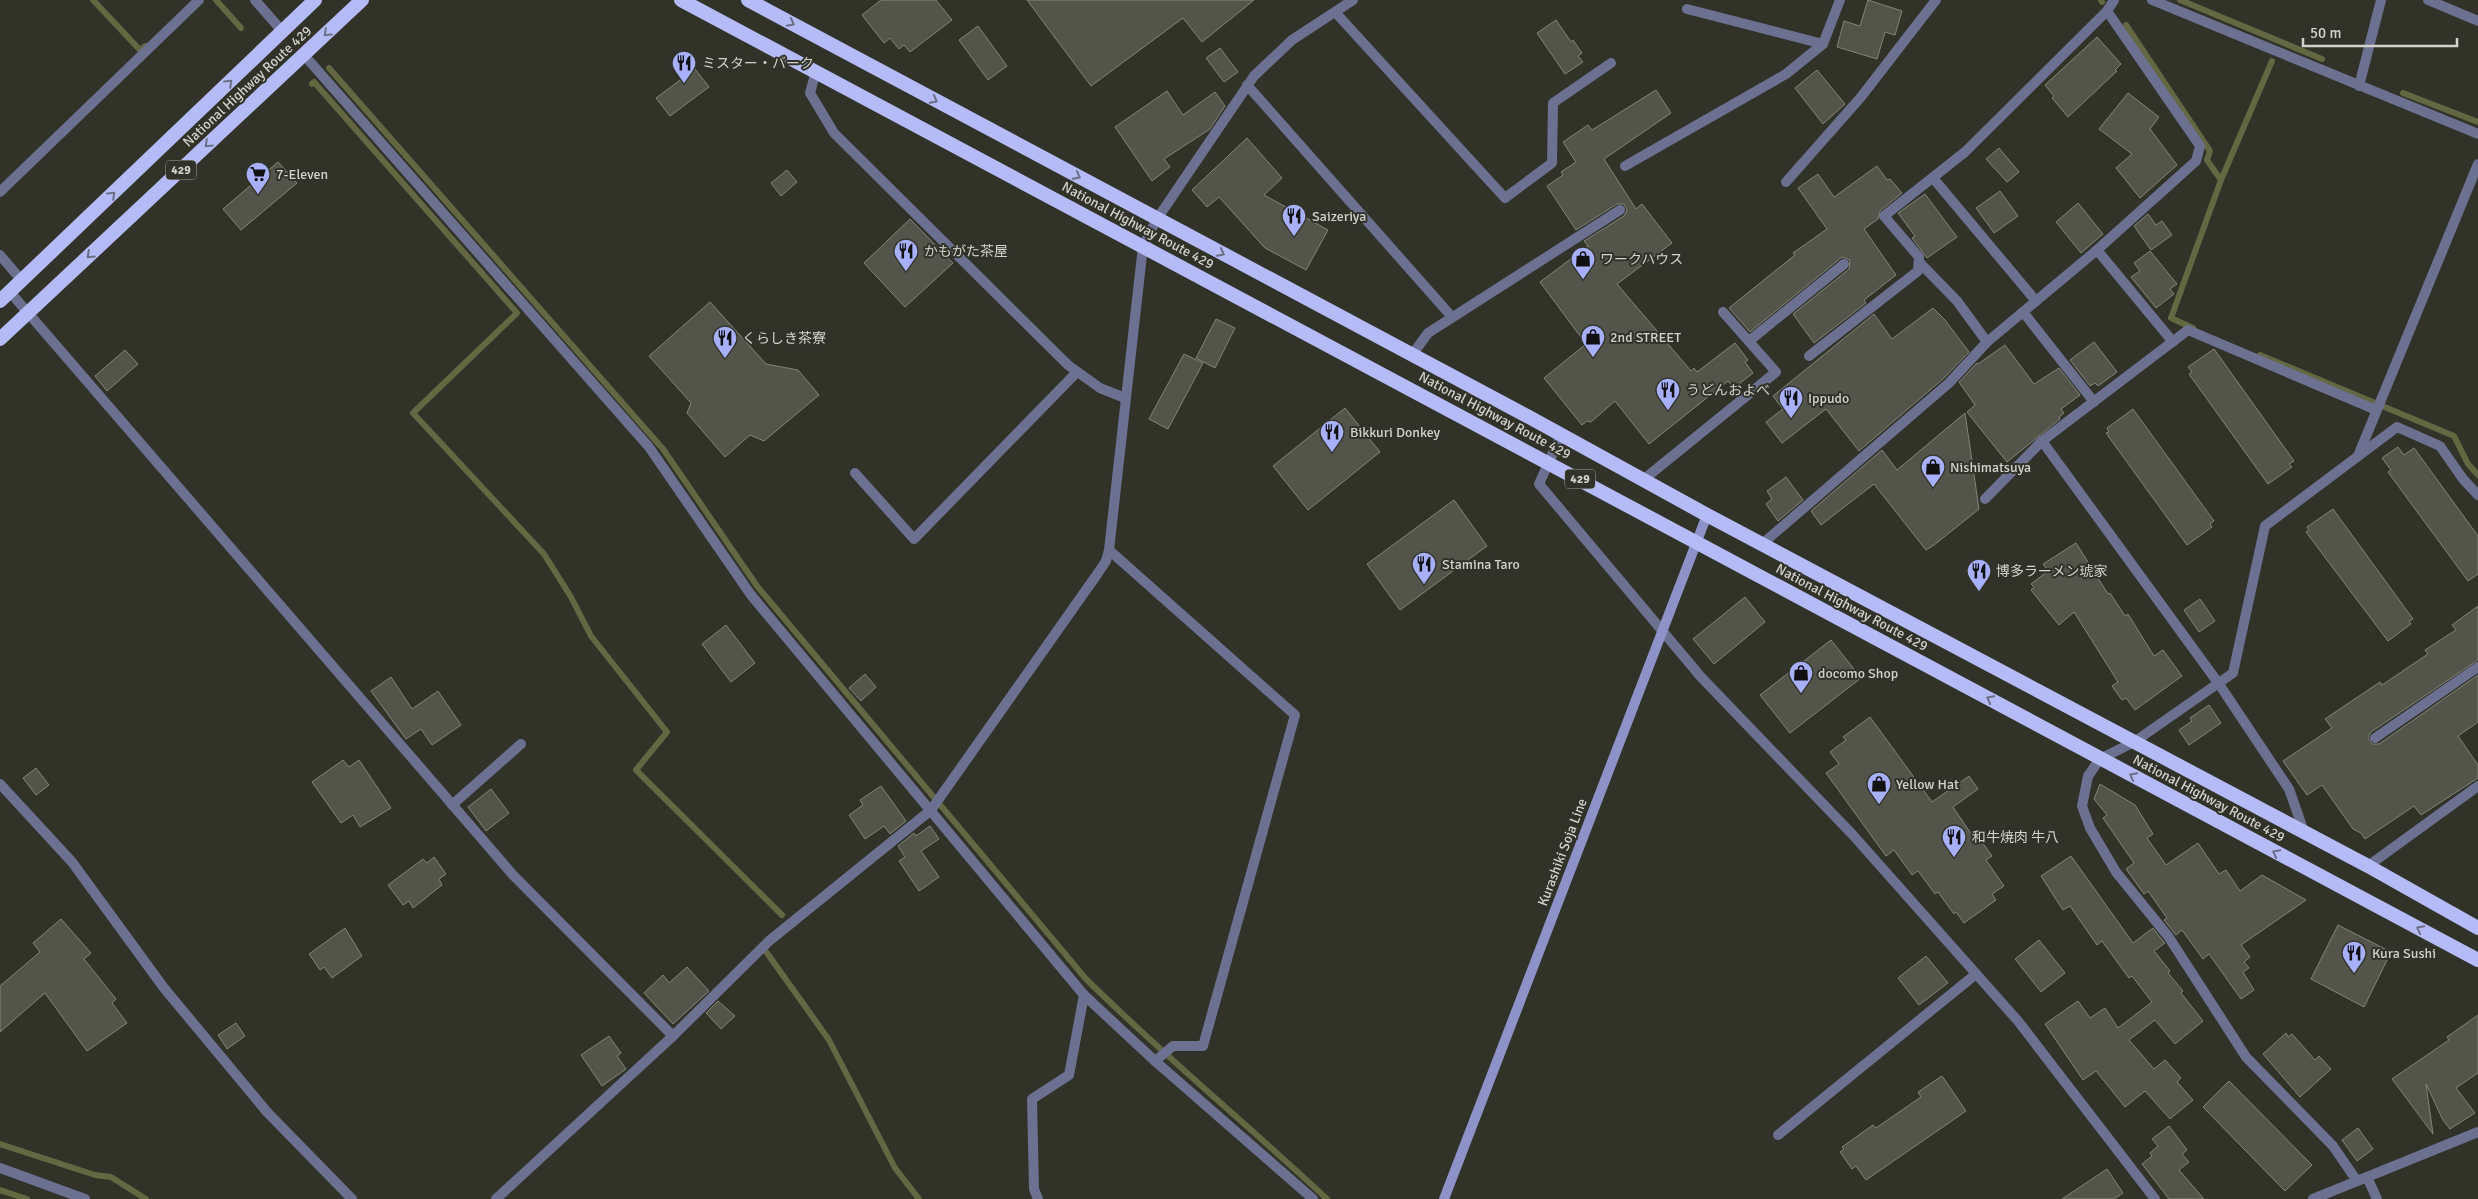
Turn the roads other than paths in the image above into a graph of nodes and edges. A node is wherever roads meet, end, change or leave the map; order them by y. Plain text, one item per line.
1 (200, 0) edge
2 (255, 0) edge
3 (309, 0) edge
4 (315, 0) edge
5 (362, 0) edge
6 (681, 0) edge
7 (748, 0) edge
8 (1840, 0) edge
9 (1936, 0) edge
10 (2114, 0) edge
11 (2152, 0) edge
12 (2381, 0) edge
13 (2428, 0) edge
14 (1350, 1) edge
15 (1687, 9) dead end
16 (2107, 11) junction
17 (1335, 12) junction
18 (297, 16) junction
19 (2478, 21) edge
20 (282, 31) junction
21 (1823, 44) junction
22 (304, 55) junction
23 (1611, 63) dead end
24 (816, 72) junction
25 (1248, 85) junction
26 (2359, 86) junction
27 (2478, 134) edge
28 (2478, 164) edge
29 (1625, 166) dead end
30 (1932, 178) junction
31 (1786, 182) dead end
32 (0, 192) edge
33 (1620, 210) dead end
34 (1157, 219) junction
35 (1143, 246) junction
36 (2097, 250) junction
37 (0, 255) edge
38 (1918, 262) junction
39 (1844, 264) dead end
40 (22, 281) junction
41 (5, 297) edge
42 (2036, 301) junction
43 (1723, 312) dead end
44 (2022, 312) junction
45 (28, 313) junction
46 (1452, 317) junction
47 (0, 339) edge
48 (1748, 341) junction
49 (1987, 342) junction
50 (2173, 342) junction
51 (1412, 355) junction
52 (1809, 356) dead end
53 (1077, 372) junction
54 (1125, 398) junction
55 (2094, 402) junction
56 (2378, 407) junction
57 (1561, 435) junction
58 (2042, 441) junction
59 (2358, 456) junction
60 (1549, 462) junction
61 (855, 473) dead end
62 (1643, 480) junction
63 (2478, 495) edge
64 (1985, 499) dead end
65 (1707, 515) junction
66 (1698, 542) junction
67 (1762, 544) junction
68 (1109, 550) junction
69 (1661, 630) junction
70 (2478, 667) edge
71 (2219, 684) junction
72 (2375, 738) dead end
73 (2134, 742) junction
74 (521, 744) dead end
75 (2100, 758) junction
76 (0, 784) edge
77 (2478, 786) edge
78 (452, 805) junction
79 (933, 808) junction
80 (2304, 832) junction
81 (2368, 866) junction
82 (2478, 928) edge
83 (2478, 960) edge
84 (1976, 974) junction
85 (1084, 995) junction
86 (673, 1036) junction
87 (1156, 1059) junction
88 (2478, 1132) edge
89 (1778, 1135) dead end
90 (0, 1168) edge
91 (2367, 1177) junction
92 (2357, 1181) junction
93 (84, 1199) edge
94 (352, 1199) edge
95 (496, 1199) edge
96 (1038, 1199) edge
97 (1313, 1199) edge
98 (1444, 1199) edge
99 (2155, 1199) edge
100 (2313, 1199) edge
101 (2377, 1199) edge

1 - 32 street
2 - 20 street
3 - 18 highway
4 - 18 highway, National Highway Route 429 / 429
5 -> 22 highway, National Highway Route 429 / 429
6 - 24 highway, National Highway Route 429 / 429
7 -> 34 highway, National Highway Route 429 / 429
8 - 21 street
9 - 31 street
10 - 16 street
11 - 26 street
12 - 26 street
13 - 19 street
14 - 17 street
15 - 21 street
16 - 30 street
16 - 36 street
17 - 23 street
17 - 25 street
18 - 20 highway, National Highway Route 429 / 429
40 -> 20 highway, National Highway Route 429 / 429
21 - 29 street
22 -> 45 highway, National Highway Route 429 / 429
22 - 79 street
24 - 35 highway, National Highway Route 429 / 429
24 - 53 street
25 - 34 street
25 - 46 street
26 - 27 street
28 - 56 street
30 - 38 street
30 - 42 street
33 - 46 street
34 - 35 street
34 -> 51 highway, National Highway Route 429 / 429
35 - 54 street
35 - 60 highway, National Highway Route 429 / 429
36 - 42 street
36 - 50 street
37 - 40 street
38 - 49 street
38 - 52 street
39 - 48 street
40 - 41 highway, National Highway Route 429 / 429
41 - 45 street
42 - 44 street
43 - 48 street
44 - 49 street
44 - 55 street
45 - 47 highway, National Highway Route 429 / 429
45 - 78 street
46 - 51 street
48 - 62 street
49 - 67 street
50 - 55 street
50 - 56 street
51 - 57 highway, National Highway Route 429 / 429
53 - 54 street
53 - 61 street
54 - 68 street
55 - 58 street
56 - 59 street
57 - 60 street
57 - 62 highway, National Highway Route 429 / 429
58 - 64 street
58 - 71 street
59 - 63 street
59 - 71 street
60 - 66 highway, National Highway Route 429 / 429
60 - 69 street
62 - 65 highway, National Highway Route 429 / 429
65 - 66 main road, Kurashiki Soja Line
65 - 67 highway, National Highway Route 429 / 429
66 - 69 main road, Kurashiki Soja Line
75 -> 66 highway, National Highway Route 429 / 429
67 - 73 highway, National Highway Route 429 / 429
68 - 79 street
68 - 87 street
69 - 84 street
69 - 98 main road, Kurashiki Soja Line
70 - 72 street
71 - 73 street
71 - 80 street
73 - 75 street
73 - 80 highway, National Highway Route 429 / 429
74 - 78 street
83 -> 75 highway, National Highway Route 429 / 429
75 - 92 street
76 - 94 street
77 - 81 street
78 - 86 street
79 - 85 street
79 - 86 street
80 - 81 highway, National Highway Route 429 / 429
81 - 82 highway, National Highway Route 429 / 429
84 - 89 street
84 - 99 street
85 - 87 street
85 - 96 street
86 - 95 street
87 - 97 street
88 - 91 street
90 - 93 street
91 - 92 street
91 - 101 street
92 - 100 street

